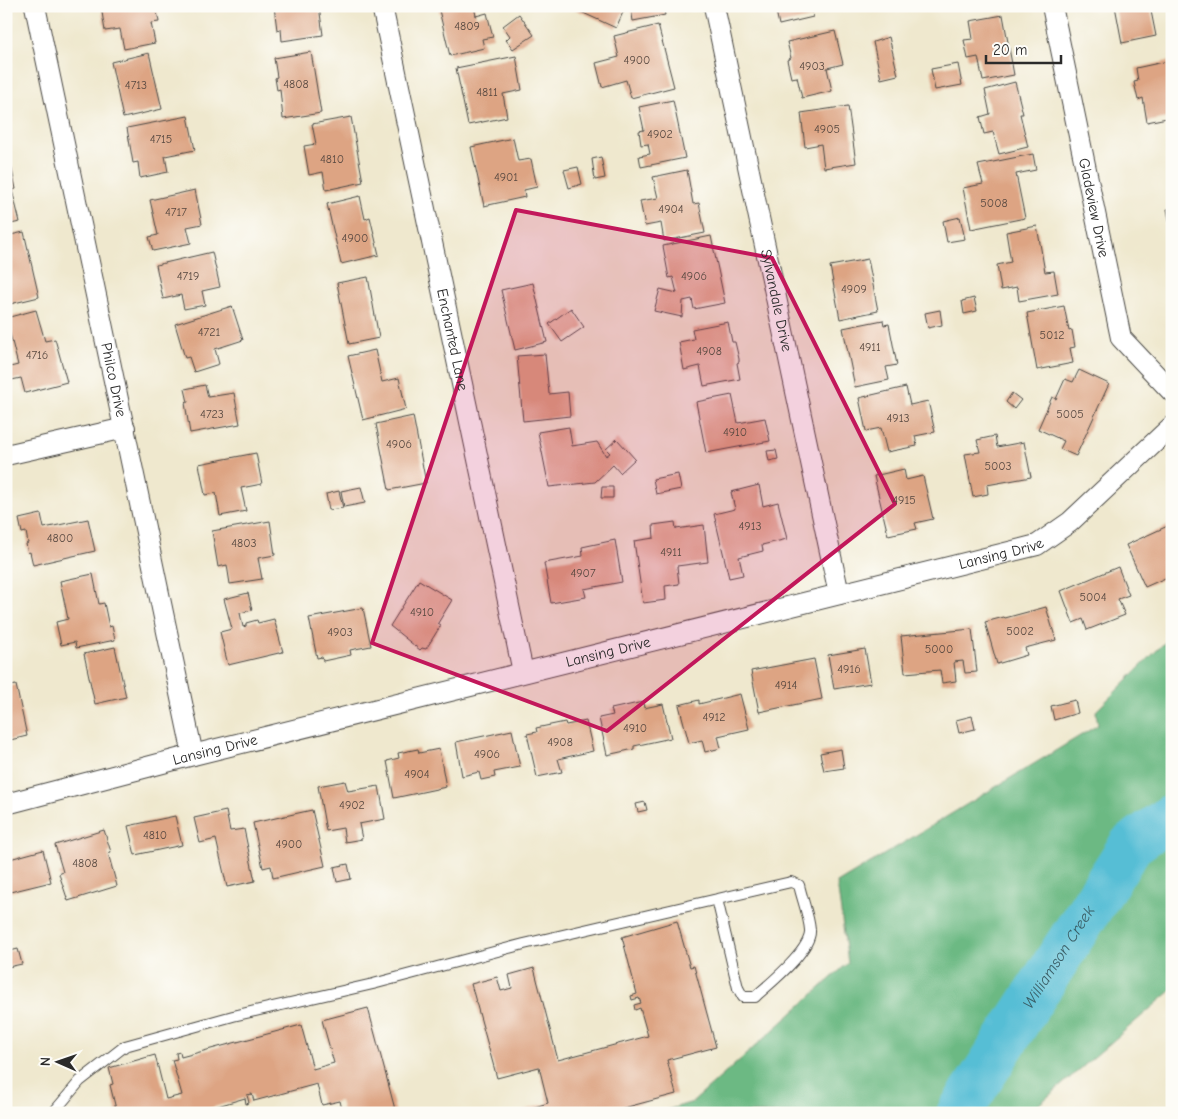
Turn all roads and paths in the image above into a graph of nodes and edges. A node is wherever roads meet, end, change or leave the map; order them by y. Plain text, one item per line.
1 (35, 6) edge
2 (382, 6) edge
3 (714, 6) edge
4 (1052, 6) edge
5 (1172, 392) edge
6 (1172, 426) edge
7 (126, 428) junction
8 (6, 454) edge
9 (839, 594) junction
10 (523, 672) junction
11 (193, 755) junction
12 (6, 804) edge
13 (717, 900) junction
14 (53, 1113) edge

1 - 7 street, Philco Drive
2 - 10 street, Enchanted Lane
3 - 9 street, Sylvandale Drive
4 - 5 street, Gladeview Drive
6 - 9 street, Lansing Drive
7 - 8 street
7 - 11 street, Philco Drive
9 - 10 street, Lansing Drive
10 - 11 street, Lansing Drive
11 - 12 street, Lansing Drive
13 - 13 lane
13 - 14 lane

